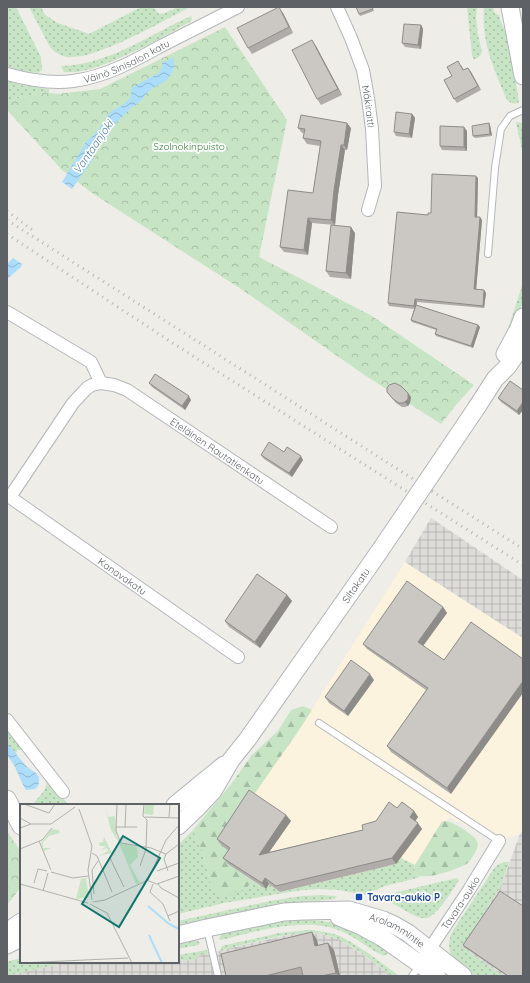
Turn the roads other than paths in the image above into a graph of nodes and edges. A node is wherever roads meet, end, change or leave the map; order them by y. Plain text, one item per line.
1 (238, 7) edge
2 (337, 7) edge
3 (510, 7) edge
4 (7, 74) edge
5 (523, 76) edge
6 (523, 110) edge
7 (368, 210) dead end
8 (488, 254) dead end
9 (7, 312) edge
10 (523, 318) edge
11 (523, 344) edge
12 (495, 379) junction
13 (101, 383) junction
14 (8, 496) edge
15 (331, 527) dead end
16 (238, 657) dead end
17 (7, 720) edge
18 (318, 724) dead end
19 (231, 760) junction
20 (63, 792) dead end
21 (7, 798) edge
22 (177, 804) edge
23 (20, 811) edge
24 (20, 824) edge
25 (179, 825) edge
26 (499, 841) joint
27 (320, 911) junction
28 (20, 923) edge
29 (207, 928) junction
30 (7, 932) edge
31 (179, 935) edge
32 (20, 938) edge
33 (7, 945) edge
34 (429, 949) junction
35 (416, 970) edge
36 (218, 976) edge
37 (437, 976) edge
38 (463, 976) edge

1 - 4 street, Väinö Sinisalon katu
2 - 7 street, Mäkiraitti
3 - 5 street
6 - 8 lane
9 - 13 street
10 - 12 street
11 - 12 street
12 - 19 street, Siltakatu, bridge
13 - 14 street
13 - 15 street, Eteläinen Rautatienkatu
14 - 16 street, Kanavakatu
17 - 20 street
18 - 26 lane
19 - 22 street, Siltakatu
19 - 25 street, Siltakatu
21 - 23 street
21 - 24 street
26 - 34 street, Tavara-aukio
27 - 29 street, Arolammintie
27 - 34 street, Arolammintie
27 - 35 street, Arolammintie
28 - 30 street
29 - 31 street, Arolammintie
29 - 36 lane
32 - 33 street
34 - 35 street, Tavara-aukio
34 - 38 street, Arolammintie
35 - 37 street, Arolammintie

